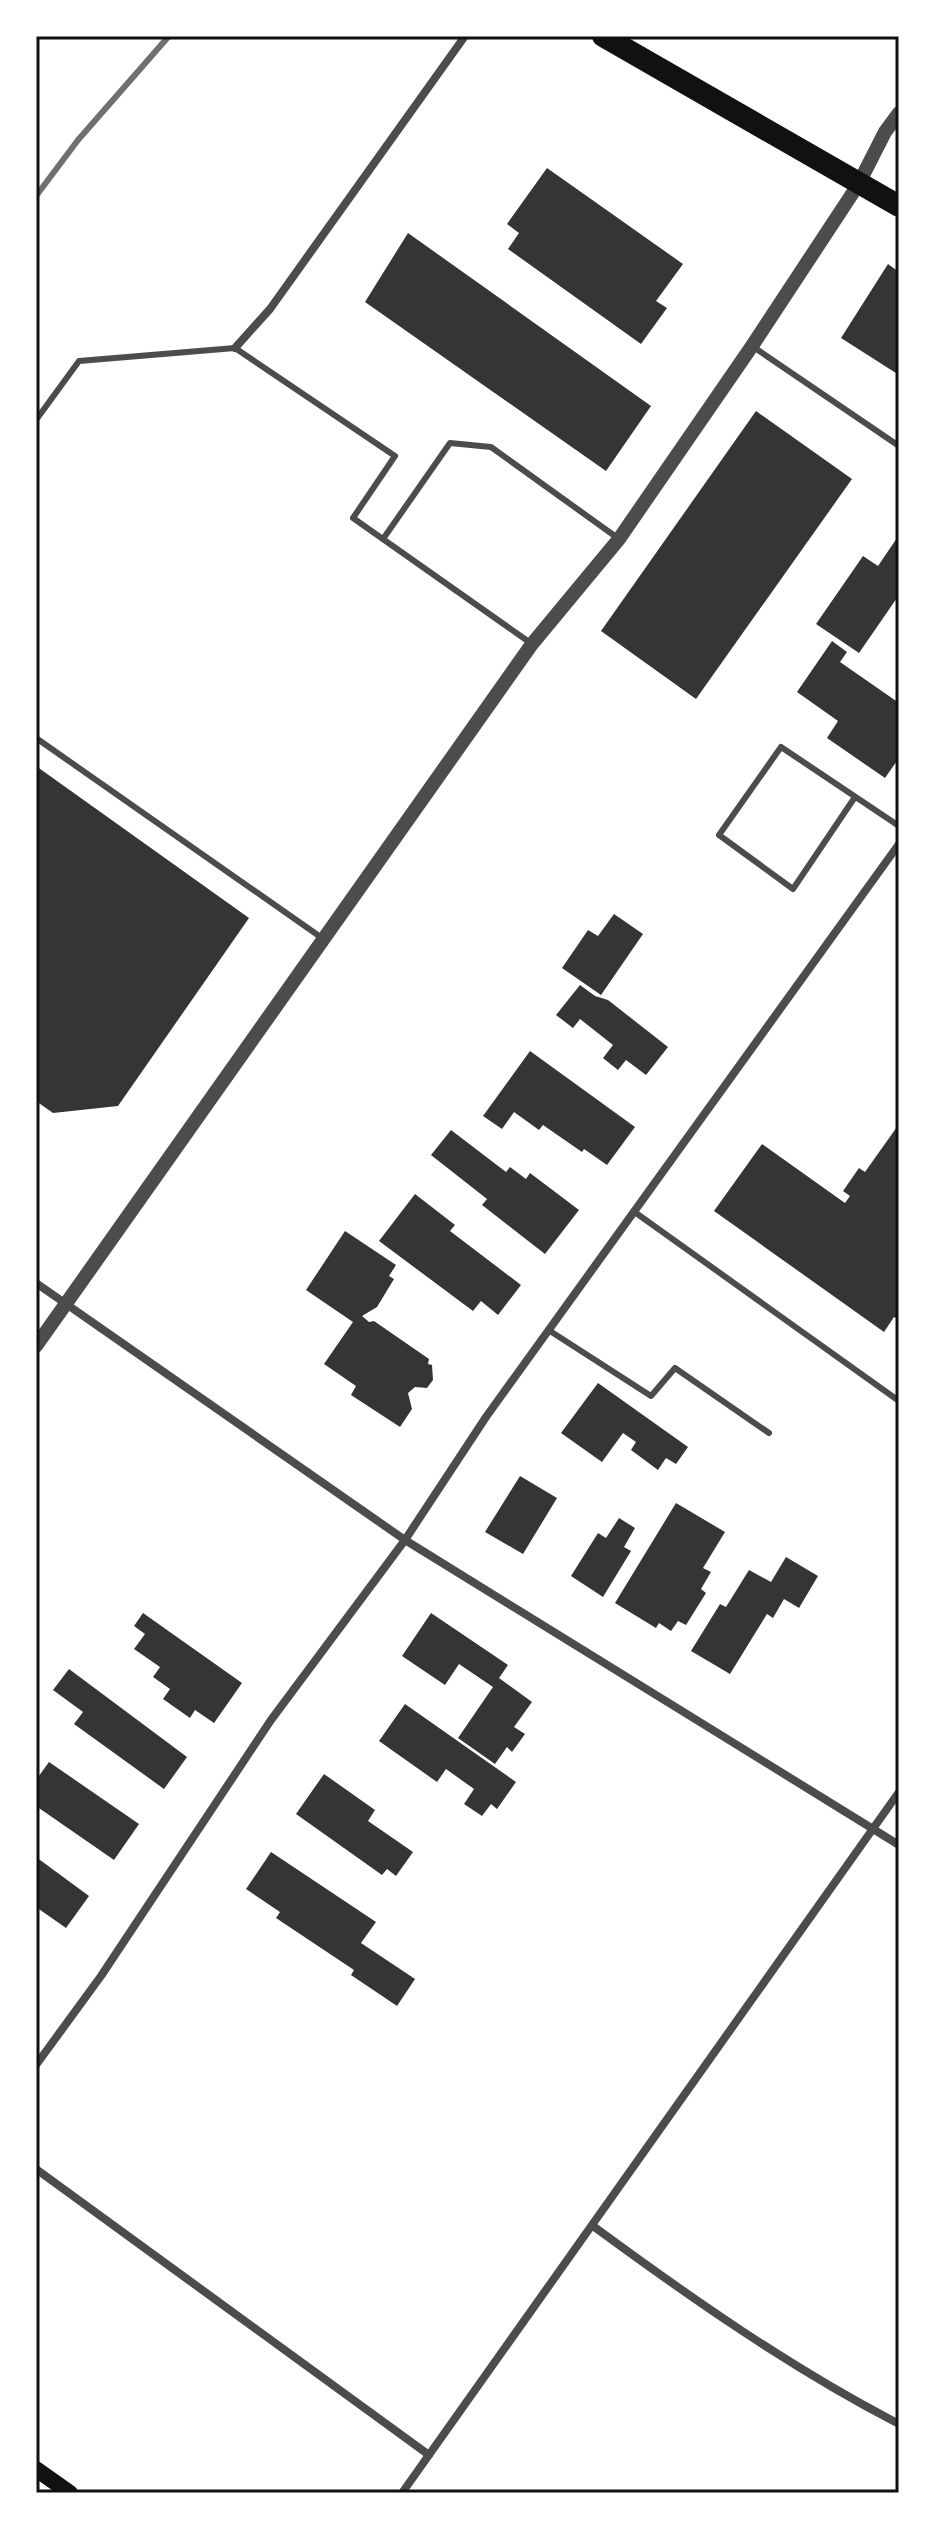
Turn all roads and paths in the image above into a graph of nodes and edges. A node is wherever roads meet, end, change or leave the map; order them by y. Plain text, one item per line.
1 (465, 36) edge
2 (603, 36) edge
3 (899, 113) edge
4 (858, 185) junction
5 (899, 206) edge
6 (752, 346) junction
7 (235, 348) junction
8 (36, 420) edge
9 (899, 446) edge
10 (383, 539) junction
11 (619, 539) junction
12 (532, 644) junction
13 (36, 738) edge
14 (855, 797) junction
15 (899, 826) edge
16 (899, 844) edge
17 (322, 938) junction
18 (636, 1213) junction
19 (36, 1283) edge
20 (66, 1303) junction
21 (550, 1331) junction
22 (36, 1346) edge
23 (899, 1401) edge
24 (769, 1433) dead end
25 (405, 1540) junction
26 (899, 1792) edge
27 (871, 1829) junction
28 (899, 1845) edge
29 (36, 2065) edge
30 (36, 2169) edge
31 (593, 2226) junction
32 (899, 2424) edge
33 (429, 2455) junction
34 (37, 2472) edge
35 (70, 2493) edge
36 (402, 2493) edge

1 - 7 street
2 - 4 highway
3 - 4 street
4 - 5 highway
4 - 6 street
6 - 9 lane
6 - 11 street
7 - 8 lane
7 - 10 lane
10 - 11 lane
10 - 12 lane
11 - 12 street
12 - 17 street
13 - 17 lane
14 - 14 lane
14 - 15 lane
16 - 18 street
17 - 20 street
18 - 21 street
18 - 23 lane
19 - 20 street
20 - 22 street
20 - 25 street
21 - 24 lane
21 - 25 street
25 - 27 street
25 - 29 street
26 - 27 street
27 - 28 street
27 - 31 street
30 - 33 street
31 - 32 street
31 - 33 street
33 - 36 street
34 - 35 main road

